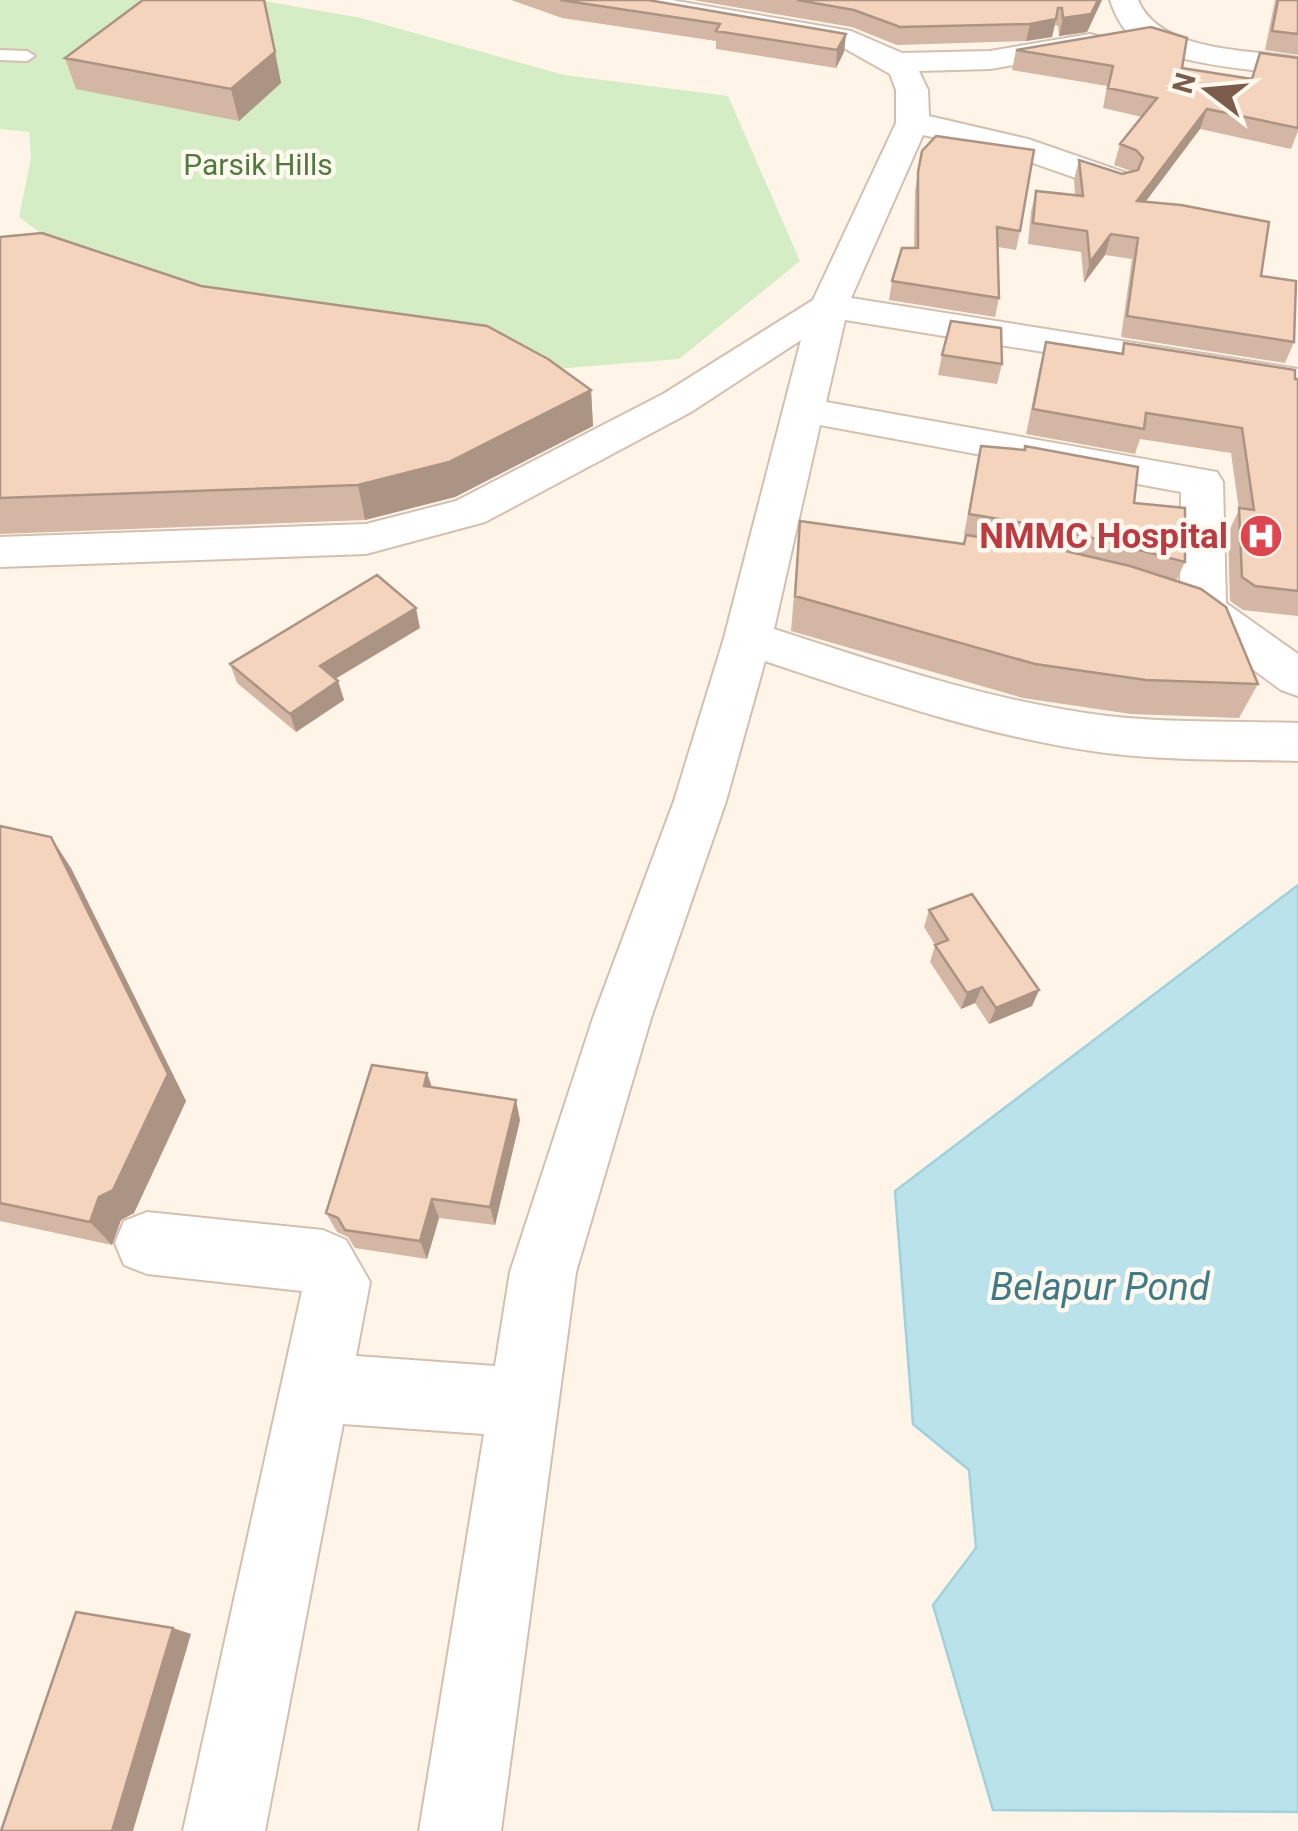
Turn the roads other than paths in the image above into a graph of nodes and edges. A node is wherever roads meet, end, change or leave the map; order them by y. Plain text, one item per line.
1 (621, 0) edge
2 (1124, 0) edge
3 (1147, 34) junction
4 (0, 55) edge
5 (27, 56) dead end
6 (895, 62) junction
7 (1298, 66) edge
8 (912, 123) junction
9 (1117, 181) edge
10 (829, 306) junction
11 (1298, 381) edge
12 (804, 410) junction
13 (0, 552) edge
14 (1141, 590) edge
15 (1204, 610) junction
16 (748, 638) junction
17 (1298, 678) edge
18 (1298, 742) edge
19 (147, 1243) dead end
20 (317, 1388) junction
21 (524, 1402) junction
22 (224, 1831) edge
23 (460, 1831) edge

1 - 6 street
2 - 3 street
3 - 6 street
3 - 7 street
4 - 5 lane
6 - 8 street
8 - 9 street
8 - 10 street
10 - 11 street
10 - 12 street
10 - 13 street
12 - 15 street
12 - 16 street
14 - 15 street
15 - 17 street
16 - 18 street
16 - 21 street
19 - 20 street
20 - 21 street
20 - 22 street
21 - 23 street

